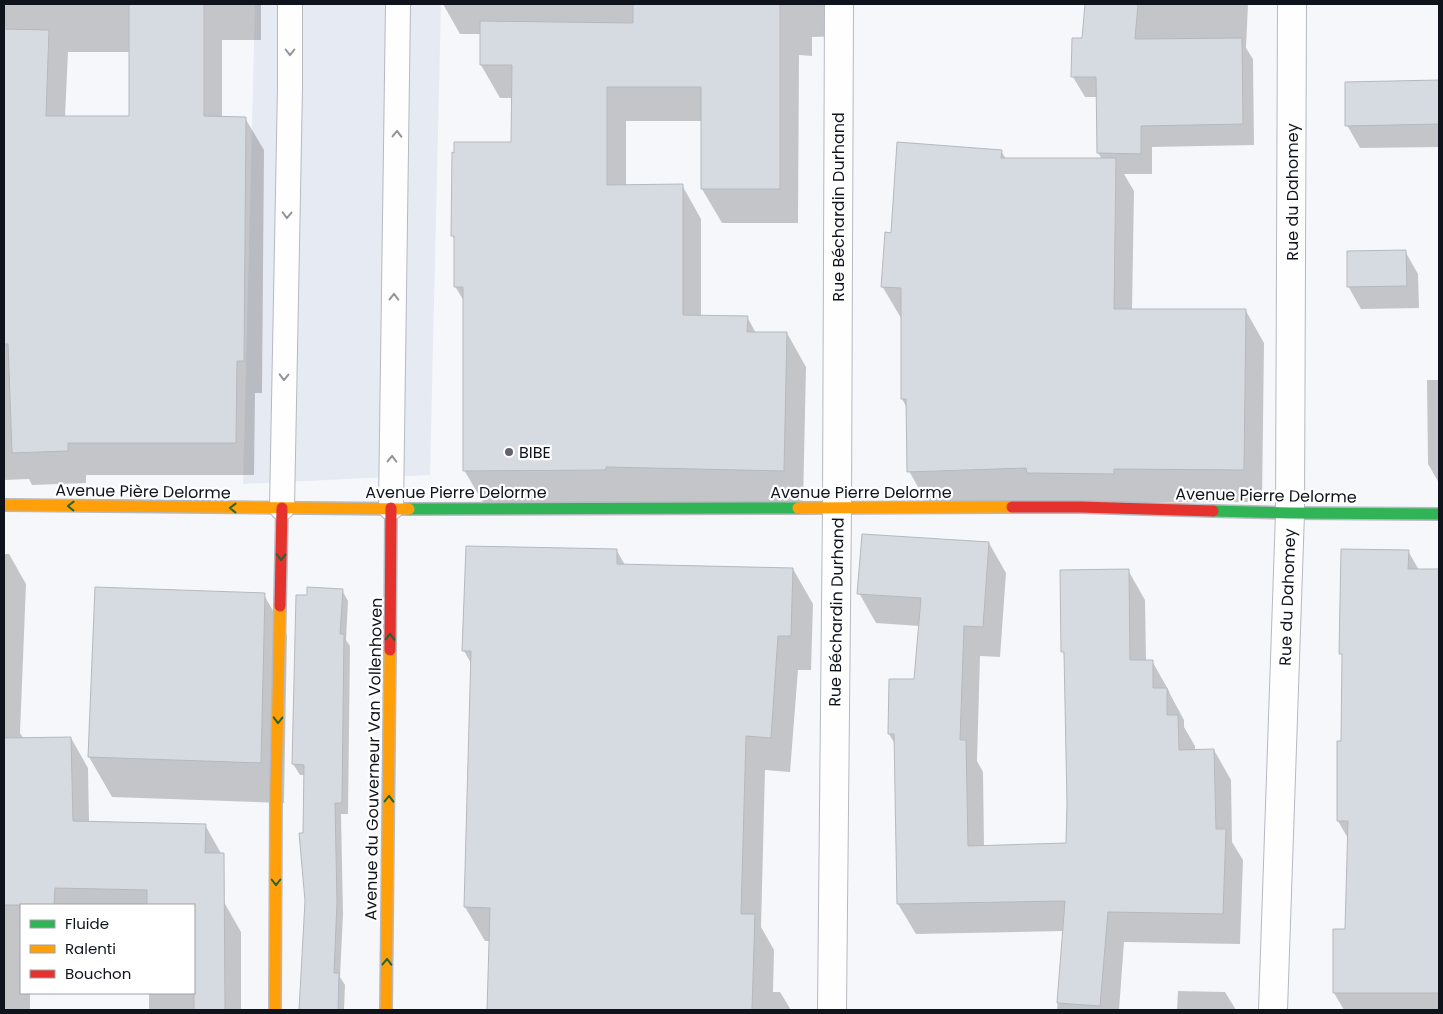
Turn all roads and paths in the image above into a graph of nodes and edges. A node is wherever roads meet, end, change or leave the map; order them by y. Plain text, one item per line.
1 (290, 4) edge
2 (398, 4) edge
3 (840, 4) edge
4 (1292, 4) edge
5 (4, 505) edge
6 (282, 508) junction
7 (392, 508) junction
8 (837, 508) junction
9 (1290, 513) junction
10 (1439, 514) edge
11 (275, 1010) edge
12 (386, 1010) edge
13 (832, 1010) edge
14 (1273, 1010) edge

1 -> 6 lane
7 -> 2 lane
3 - 8 street, Rue Béchardin Durhand
4 - 9 street, Rue du Dahomey
6 -> 5 main road, Avenue Pière Delorme
6 - 7 main road, Avenue Pierre Delorme
6 -> 11 main road
7 - 8 main road, Avenue Pierre Delorme
12 -> 7 main road, Avenue du Gouverneur Van Vollenhoven
8 - 9 main road, Avenue Pierre Delorme
8 - 13 street, Rue Béchardin Durhand
9 - 10 main road, Avenue Pierre Delorme
9 - 14 street, Rue du Dahomey

